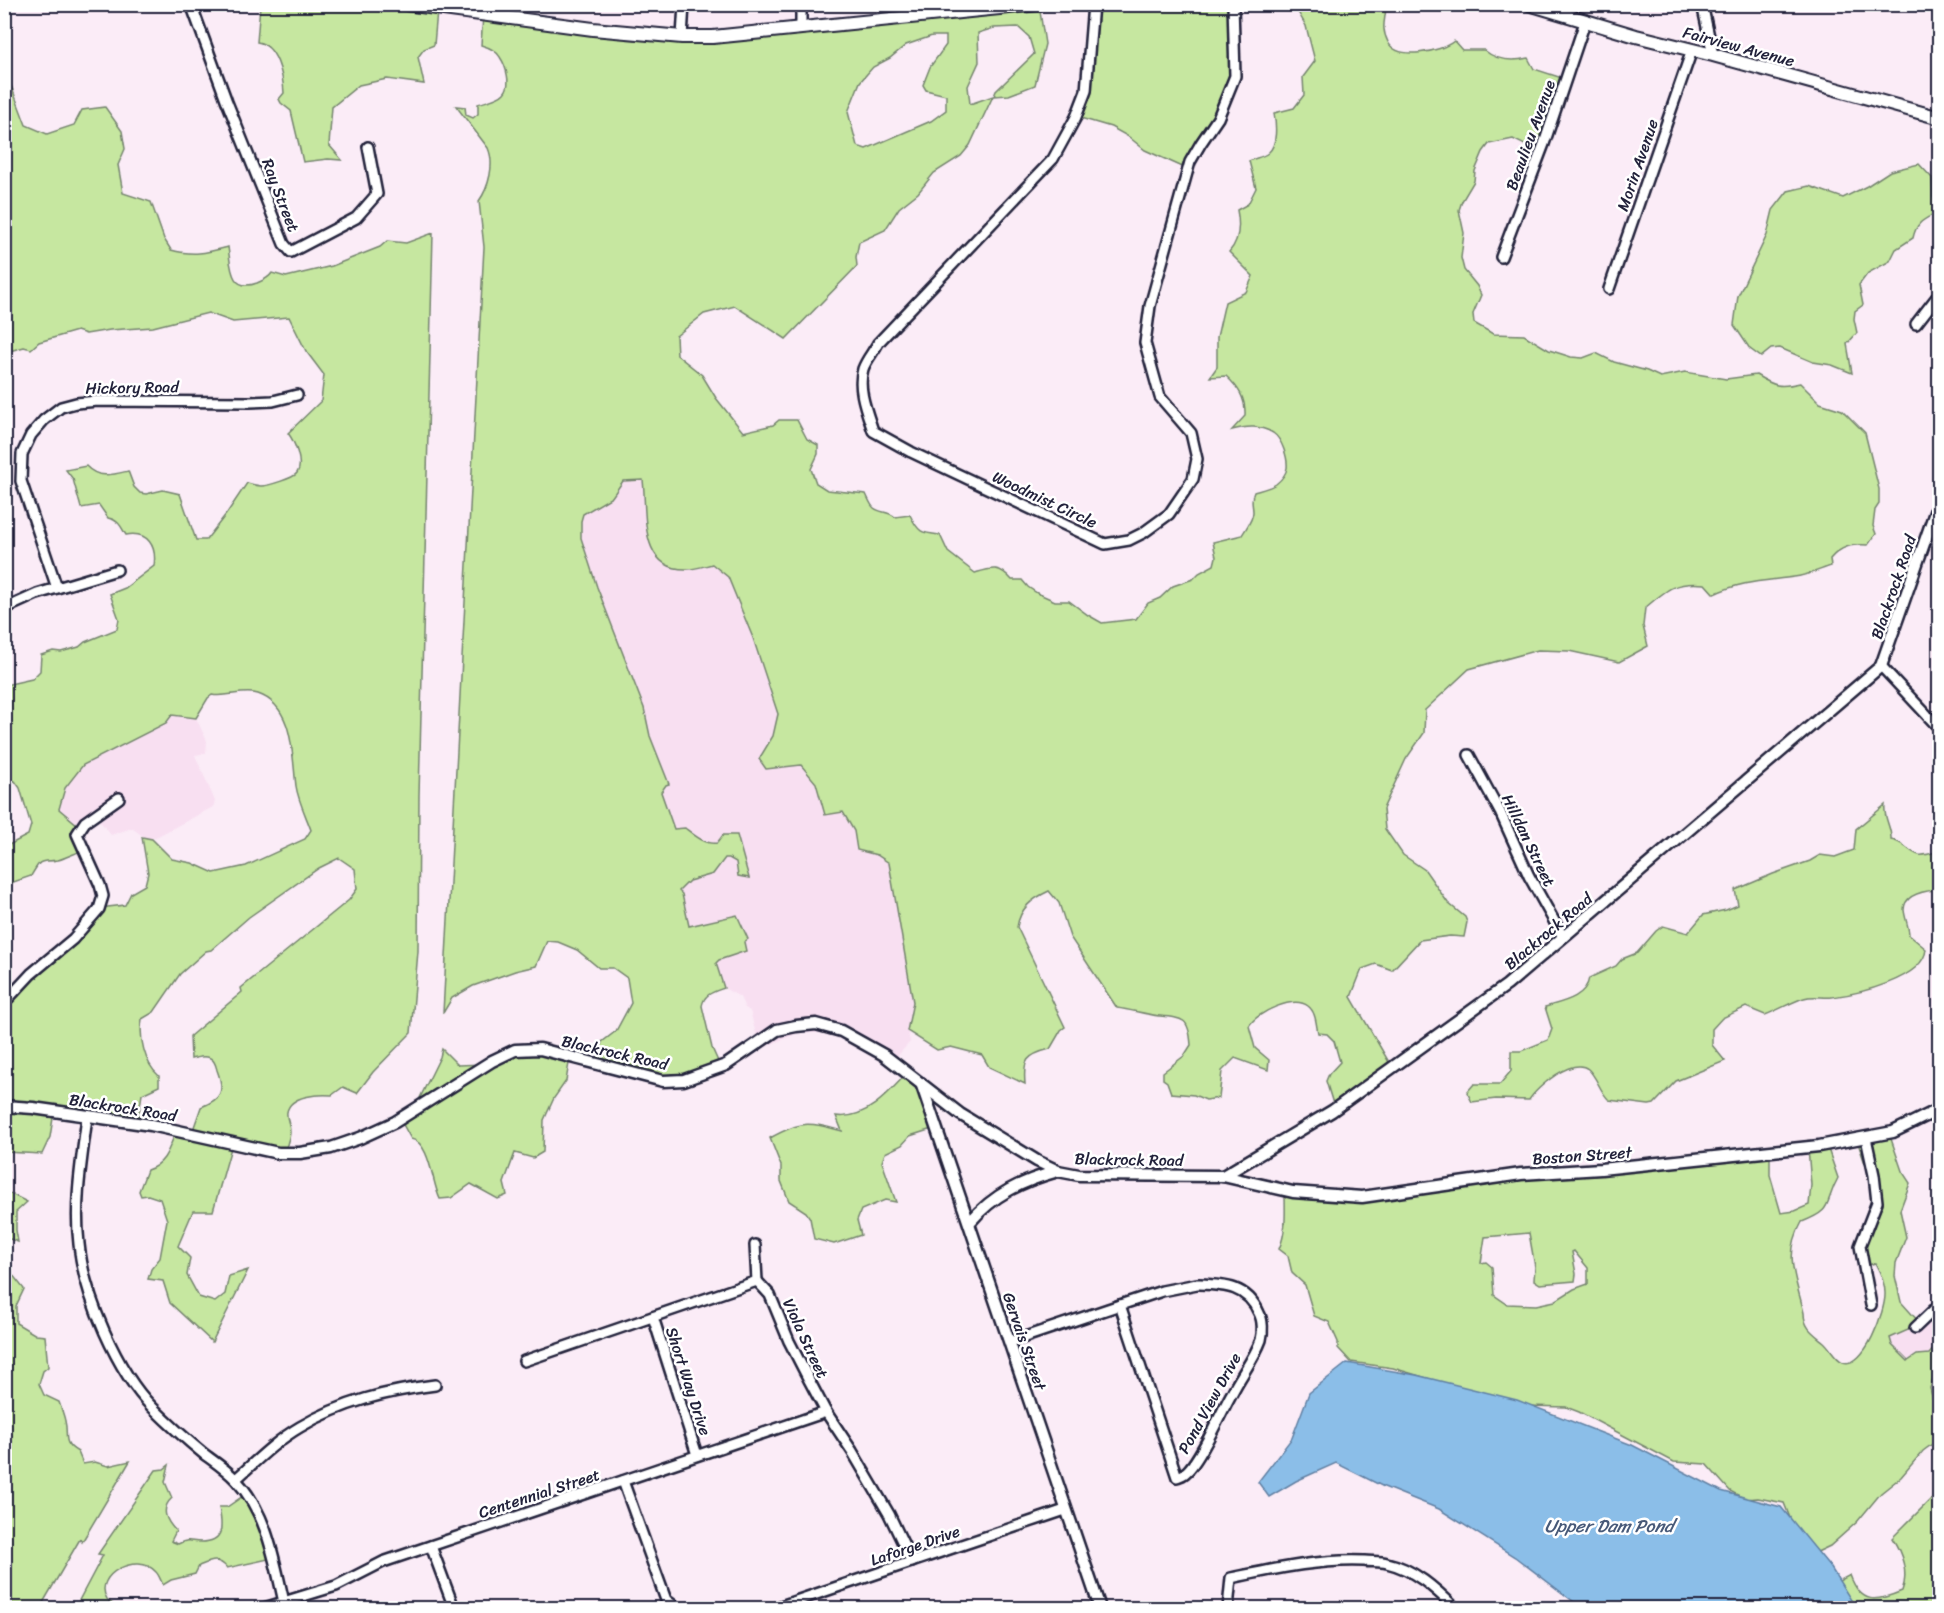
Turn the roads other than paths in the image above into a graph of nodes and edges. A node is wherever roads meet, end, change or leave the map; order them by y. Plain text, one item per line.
1 (191, 4) edge
2 (406, 4) edge
3 (503, 4) edge
4 (684, 4) edge
5 (801, 4) edge
6 (1039, 4) edge
7 (1093, 4) edge
8 (1233, 4) edge
9 (1529, 4) edge
10 (1702, 4) edge
11 (915, 11) edge
12 (493, 15) junction
13 (1585, 22) junction
14 (801, 28) junction
15 (682, 37) junction
16 (1692, 50) junction
17 (1713, 56) junction
18 (1940, 118) edge
19 (368, 147) dead end
20 (1501, 257) dead end
21 (1609, 289) dead end
22 (1940, 292) edge
23 (1916, 324) dead end
24 (297, 395) dead end
25 (1940, 498) edge
26 (117, 570) dead end
27 (57, 588) junction
28 (4, 609) edge
29 (1881, 666) junction
30 (1940, 729) edge
31 (1469, 755) dead end
32 (119, 798) dead end
33 (1563, 937) junction
34 (4, 1003) edge
35 (921, 1083) junction
36 (4, 1106) edge
37 (1940, 1109) edge
38 (87, 1117) junction
39 (1866, 1138) junction
40 (1058, 1171) junction
41 (1223, 1176) junction
42 (970, 1222) junction
43 (755, 1245) dead end
44 (758, 1281) junction
45 (1940, 1304) edge
46 (1120, 1305) junction
47 (1871, 1305) dead end
48 (653, 1317) junction
49 (1915, 1328) dead end
50 (1010, 1342) junction
51 (524, 1361) dead end
52 (435, 1385) dead end
53 (826, 1412) junction
54 (698, 1455) junction
55 (236, 1479) junction
56 (624, 1481) junction
57 (1065, 1510) junction
58 (431, 1546) junction
59 (912, 1562) junction
60 (284, 1602) junction
61 (264, 1608) edge
62 (454, 1608) edge
63 (676, 1608) edge
64 (775, 1608) edge
65 (1100, 1608) edge
66 (1228, 1608) edge
67 (1455, 1608) edge

1 - 19 street, Ray Street
2 - 12 main road
3 - 12 street
4 - 15 street
5 - 14 street
6 - 11 main road
7 - 8 street, Woodmist Circle
9 - 13 main road, Fairview Avenue
10 - 17 street
11 - 14 main road
12 - 15 main road
13 - 16 main road, Fairview Avenue
13 - 20 street, Beaulieu Avenue
14 - 15 main road
16 - 17 main road, Fairview Avenue
16 - 21 street, Morin Avenue
17 - 18 main road, Fairview Avenue
22 - 23 street
24 - 27 street, Hickory Road
25 - 29 street, Blackrock Road
26 - 27 street
27 - 28 street
29 - 30 street
29 - 33 street, Blackrock Road
31 - 33 street, Hilldan Street
32 - 34 street
33 - 41 street, Blackrock Road
35 - 38 street, Blackrock Road
35 - 40 street, Blackrock Road
35 - 42 street, Gervais Street
36 - 38 street, Blackrock Road
37 - 39 street, Boston Street
38 - 55 street
39 - 41 street, Boston Street
39 - 47 street
40 - 41 street, Blackrock Road
40 - 42 street
42 - 50 street, Gervais Street
43 - 44 street
44 - 48 street
44 - 53 street, Viola Street
45 - 49 street
46 - 46 street, Pond View Drive
46 - 50 street, Pond View Drive
48 - 51 street
48 - 54 street, Short Way Drive
50 - 57 street, Gervais Street
52 - 55 street
53 - 54 street, Centennial Street
53 - 59 street, Viola Street
54 - 56 street, Centennial Street
55 - 60 street
56 - 58 street, Centennial Street
56 - 63 street
57 - 59 street, Laforge Drive
57 - 65 street, Gervais Street
58 - 60 street, Centennial Street
58 - 62 street
59 - 64 street, Laforge Drive
60 - 61 street, Centennial Street
66 - 67 street

